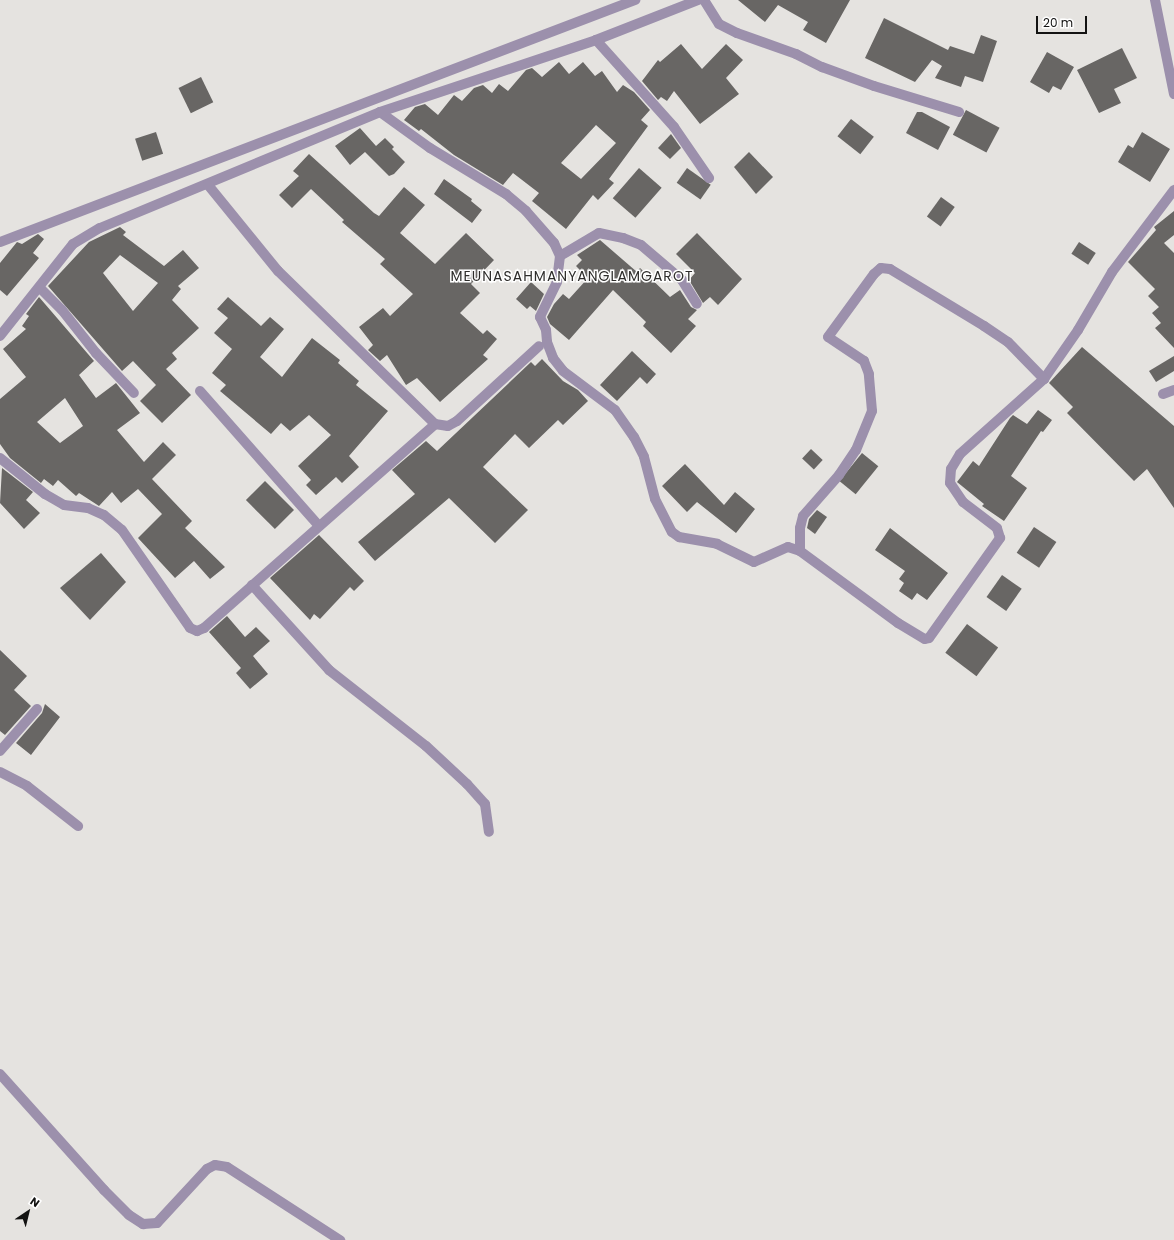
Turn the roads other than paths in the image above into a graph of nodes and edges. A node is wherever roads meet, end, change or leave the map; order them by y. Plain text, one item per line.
1 (635, 0) edge
2 (698, 0) edge
3 (704, 0) edge
4 (1155, 0) edge
5 (596, 40) junction
6 (1174, 94) edge
7 (380, 112) junction
8 (959, 112) dead end
9 (710, 178) dead end
10 (208, 185) junction
11 (1174, 190) edge
12 (0, 242) edge
13 (560, 256) junction
14 (40, 288) junction
15 (697, 304) dead end
16 (0, 336) edge
17 (539, 346) dead end
18 (1044, 379) junction
19 (1174, 390) edge
20 (200, 391) dead end
21 (134, 393) dead end
22 (1163, 394) dead end
23 (435, 424) junction
24 (0, 458) edge
25 (318, 525) junction
26 (800, 551) junction
27 (252, 584) junction
28 (37, 710) dead end
29 (0, 751) edge
30 (0, 772) edge
31 (78, 826) dead end
32 (489, 832) dead end
33 (0, 1074) edge
34 (340, 1240) edge

1 - 12 street
2 - 5 street
3 - 8 street
4 - 6 street
5 - 7 street
5 - 9 street
7 - 10 street
7 - 13 street
10 - 14 street
10 - 23 street
11 - 18 street
13 - 15 street
13 - 26 street
14 - 16 street
14 - 21 street
17 - 23 street
18 - 26 street
18 - 26 street
19 - 22 street
20 - 25 street
23 - 25 street
24 - 27 street
25 - 27 street
27 - 32 street
28 - 29 street
30 - 31 street
33 - 34 street

